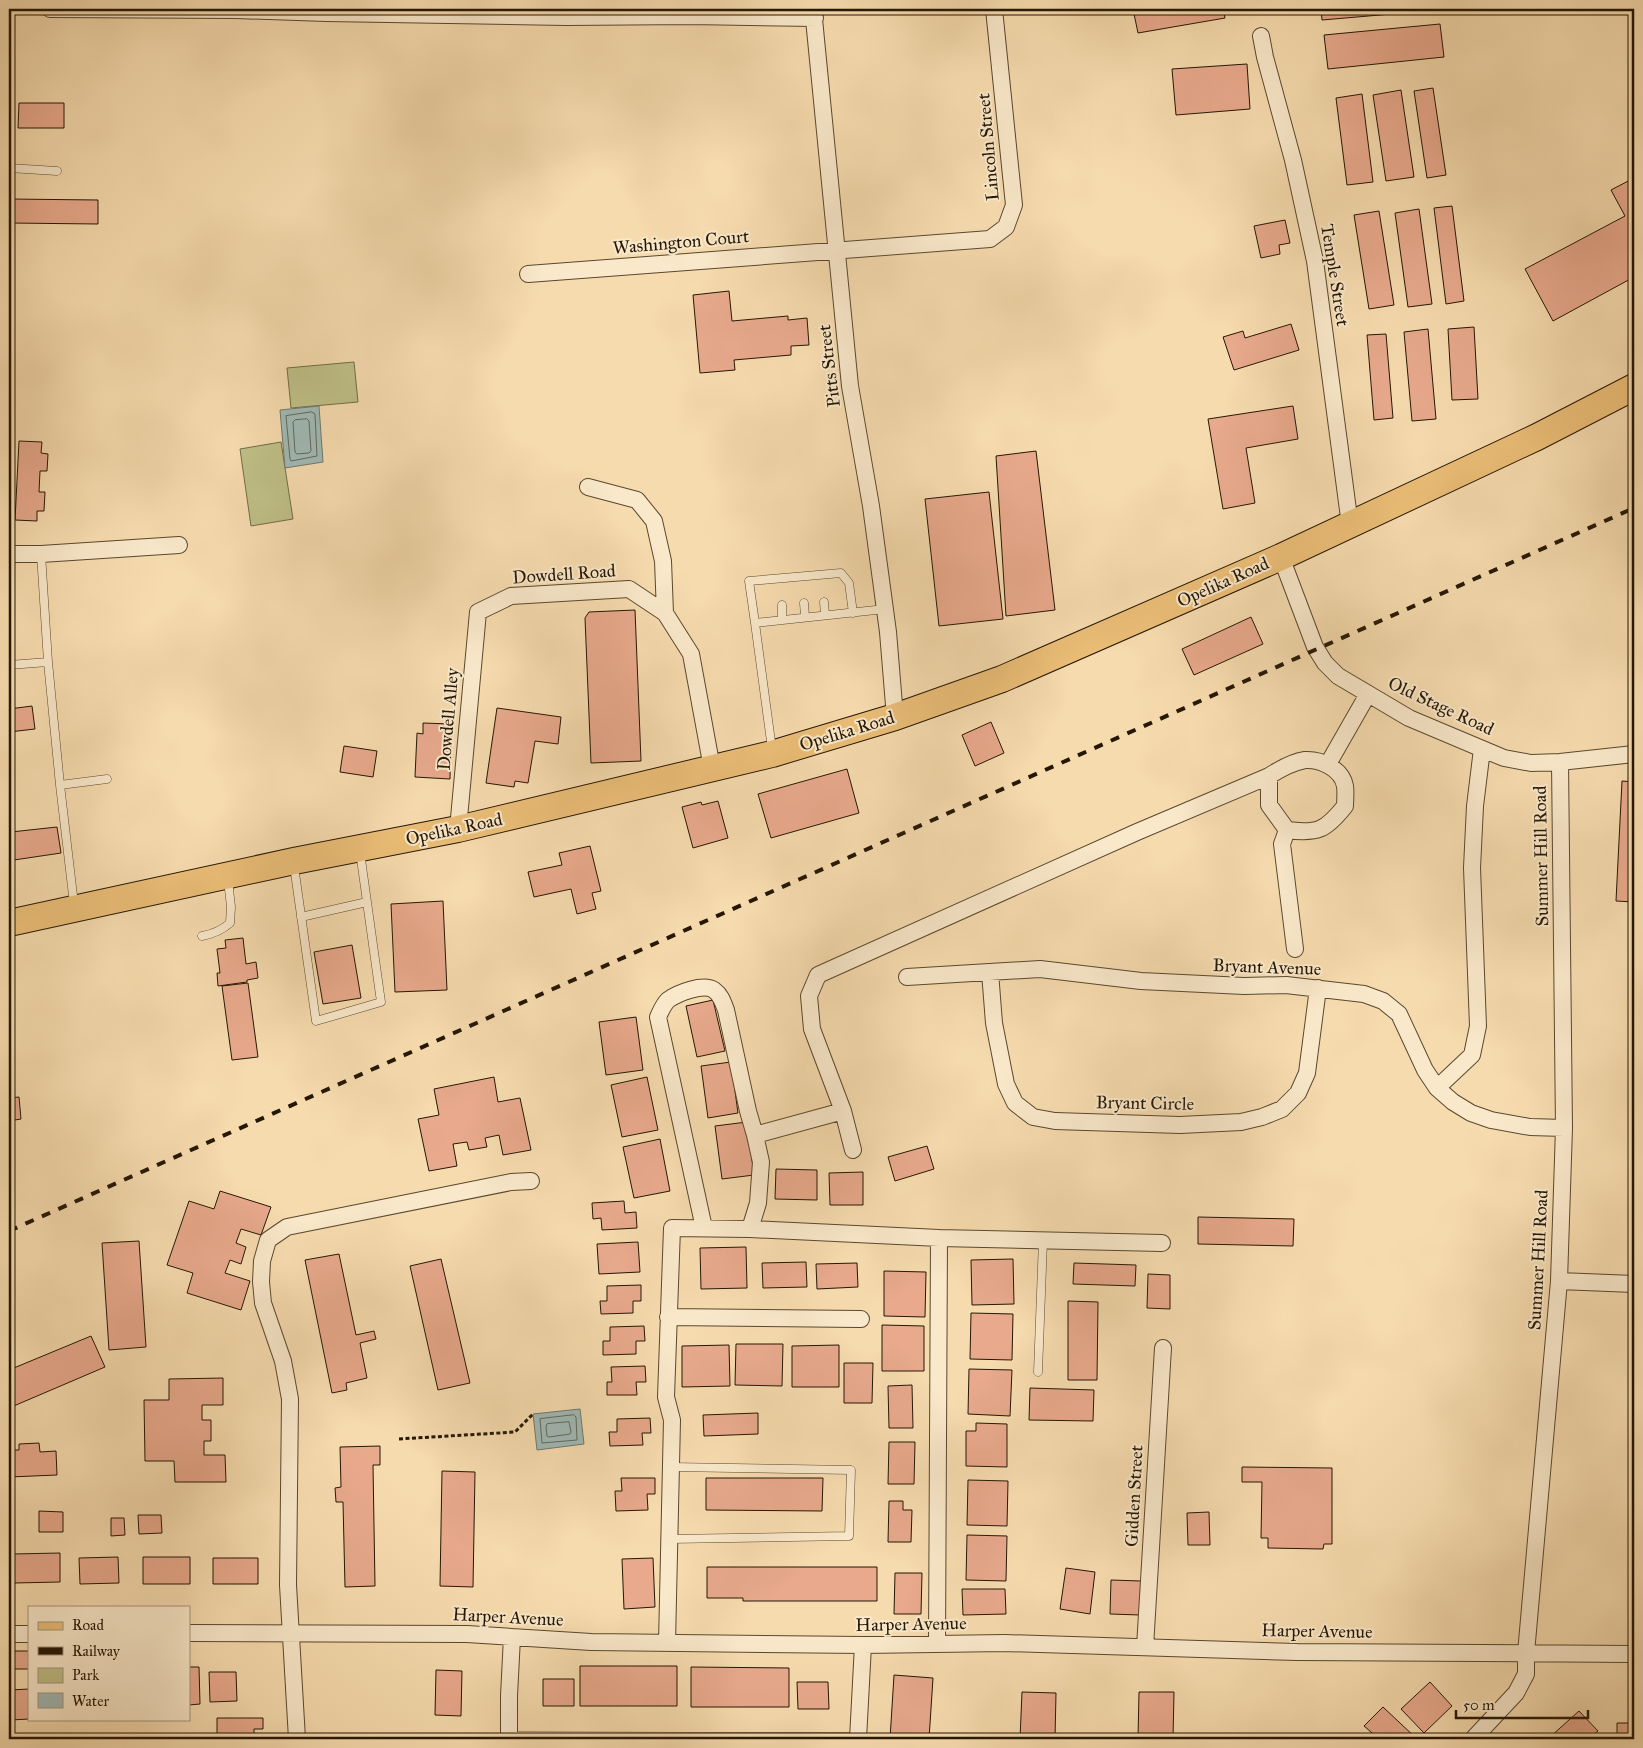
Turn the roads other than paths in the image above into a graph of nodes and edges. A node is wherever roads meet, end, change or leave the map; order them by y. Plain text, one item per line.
1 (50, 9) edge
2 (994, 9) edge
3 (326, 11) edge
4 (814, 13) edge
5 (1261, 36) dead end
6 (9, 168) edge
7 (57, 171) dead end
8 (836, 250) junction
9 (528, 274) dead end
10 (1634, 387) edge
11 (588, 488) dead end
12 (1350, 525) junction
13 (179, 545) dead end
14 (9, 554) edge
15 (41, 554) junction
16 (1280, 557) junction
17 (824, 602) dead end
18 (804, 603) dead end
19 (782, 605) dead end
20 (885, 609) junction
21 (478, 612) joint
22 (853, 612) junction
23 (664, 613) junction
24 (825, 615) junction
25 (805, 618) junction
26 (782, 620) junction
27 (755, 623) junction
28 (48, 662) junction
29 (9, 665) edge
30 (1368, 694) junction
31 (896, 717) junction
32 (1482, 749) junction
33 (772, 754) junction
34 (1634, 754) edge
35 (1560, 762) junction
36 (1328, 764) junction
37 (712, 768) junction
38 (1269, 776) junction
39 (107, 778) dead end
40 (60, 785) junction
41 (458, 829) junction
42 (1287, 830) junction
43 (360, 848) junction
44 (294, 861) junction
45 (227, 876) junction
46 (367, 902) junction
47 (74, 908) junction
48 (302, 917) junction
49 (9, 922) edge
50 (202, 936) dead end
51 (1295, 949) dead end
52 (990, 972) junction
53 (907, 977) dead end
54 (1318, 988) junction
55 (1437, 1088) junction
56 (843, 1111) junction
57 (1564, 1128) junction
58 (756, 1135) junction
59 (853, 1150) dead end
60 (531, 1181) dead end
61 (704, 1228) junction
62 (750, 1229) junction
63 (939, 1238) junction
64 (1043, 1241) junction
65 (1162, 1244) dead end
66 (1558, 1281) junction
67 (1634, 1284) edge
68 (668, 1317) junction
69 (861, 1319) dead end
70 (1163, 1348) dead end
71 (1038, 1372) dead end
72 (671, 1467) junction
73 (670, 1539) junction
74 (190, 1633) edge
75 (290, 1633) junction
76 (9, 1634) edge
77 (28, 1634) edge
78 (512, 1637) junction
79 (668, 1643) junction
80 (863, 1644) junction
81 (937, 1644) junction
82 (1145, 1647) junction
83 (1526, 1653) junction
84 (1634, 1654) edge
85 (509, 1738) edge
86 (613, 1738) edge
87 (744, 1738) edge
88 (858, 1738) edge
89 (297, 1739) edge
90 (1473, 1739) edge

1 - 3 street
2 - 8 street, Lincoln Street
3 - 4 street
4 - 8 street, Pitts Street
5 - 12 street, Temple Street
6 - 7 lane
8 - 9 street, Washington Court
8 - 20 street, Pitts Street
10 - 12 main road, Opelika Road
11 - 23 street
12 - 16 main road, Opelika Road
13 - 15 street
14 - 15 street
15 - 28 lane
16 - 30 street, Old Stage Road
16 - 31 main road, Opelika Road
17 - 24 lane
18 - 25 lane
19 - 26 lane
20 - 22 lane
20 - 31 street, Pitts Street
21 - 23 street, Dowdell Road
21 - 41 street, Dowdell Alley
22 - 24 lane
22 - 27 lane
23 - 37 street, Dowdell Road
24 - 25 lane
25 - 26 lane
26 - 27 lane
27 - 33 lane
28 - 29 lane
28 - 40 lane
30 - 32 street, Old Stage Road
30 - 36 street
31 - 33 main road, Opelika Road
32 - 35 street, Old Stage Road
32 - 55 street
33 - 37 main road, Opelika Road
34 - 35 street, Old Stage Road
35 - 57 street, Summer Hill Road
36 - 38 street
36 - 42 street
37 - 41 main road, Opelika Road
38 - 42 street
38 - 56 street
39 - 40 lane
40 - 47 lane
41 - 43 main road, Opelika Road
42 - 51 street
43 - 44 main road, Opelika Road
43 - 46 lane
44 - 45 main road, Opelika Road
44 - 48 lane
45 - 47 main road, Opelika Road
45 - 50 lane
46 - 48 lane
46 - 48 lane
47 - 49 main road, Opelika Road
52 - 53 street, Bryant Avenue
52 - 54 street, Bryant Avenue
52 - 54 street, Bryant Circle
54 - 55 street, Bryant Avenue
55 - 57 street, Bryant Avenue
56 - 58 street
56 - 59 street
57 - 66 street, Summer Hill Road
58 - 61 street
58 - 62 street
60 - 75 street
61 - 62 street
61 - 68 street
62 - 63 street
63 - 64 street
63 - 81 street
64 - 65 street
64 - 71 lane
66 - 67 street
66 - 83 street, Summer Hill Road
68 - 69 street
68 - 72 street
70 - 82 street, Gidden Street
72 - 73 street
72 - 73 lane
73 - 79 street
74 - 75 street, Harper Avenue
75 - 78 street, Harper Avenue
75 - 89 street
76 - 77 street
78 - 79 street, Harper Avenue
78 - 85 street
79 - 80 street, Harper Avenue
80 - 81 street, Harper Avenue
80 - 88 street
81 - 82 street, Harper Avenue
82 - 83 street, Harper Avenue
83 - 84 street, Harper Avenue
83 - 90 street, Summer Hill Road
85 - 86 lane
86 - 87 lane
87 - 88 lane

